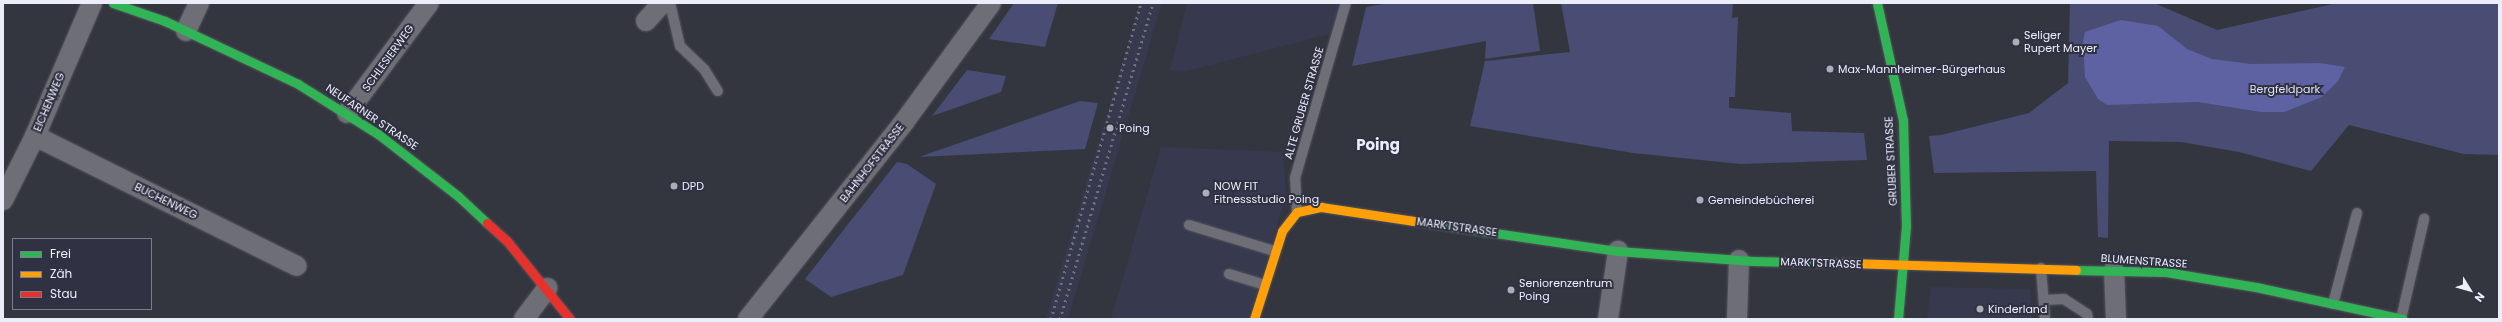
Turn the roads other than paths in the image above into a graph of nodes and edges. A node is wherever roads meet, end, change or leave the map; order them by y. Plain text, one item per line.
1 (92, 3) edge
2 (112, 3) edge
3 (199, 3) edge
4 (429, 3) edge
5 (662, 3) edge
6 (670, 3) edge
7 (991, 3) edge
8 (1346, 3) edge
9 (1877, 3) edge
10 (646, 21) dead end
11 (186, 31) junction
12 (718, 91) dead end
13 (348, 113) junction
14 (35, 136) junction
15 (3, 200) edge
16 (1297, 212) junction
17 (2357, 213) dead end
18 (2424, 220) dead end
19 (1189, 225) dead end
20 (1274, 251) junction
21 (1618, 251) junction
22 (1739, 260) junction
23 (1903, 264) junction
24 (297, 266) dead end
25 (2041, 268) junction
26 (2114, 270) junction
27 (1229, 274) dead end
28 (1264, 285) junction
29 (546, 288) junction
30 (2045, 300) junction
31 (2333, 304) junction
32 (524, 319) edge
33 (570, 319) edge
34 (748, 319) edge
35 (1254, 319) edge
36 (1608, 319) edge
37 (1737, 319) edge
38 (1898, 319) edge
39 (2045, 319) edge
40 (2088, 319) edge
41 (2116, 319) edge
42 (2402, 319) edge

1 - 14 street, EICHENWEG
2 - 11 street, NEUFARNER STRASSE
3 - 11 street
4 - 13 street, SCHLESIERWEG
5 - 10 street
6 - 12 lane
7 - 34 street, BAHNHOFSTRASSE
8 - 16 lane, ALTE GRUBER STRASSE
9 - 23 street, GRUBER STRASSE
11 - 13 street, NEUFARNER STRASSE
13 - 29 street, NEUFARNER STRASSE
14 - 15 street, EICHENWEG
14 - 24 street, BUCHENWEG
16 - 20 street
16 - 21 street, MARKTSTRASSE
17 - 31 lane
18 - 42 lane
19 - 20 lane
20 - 28 street
21 - 22 street, MARKTSTRASSE
21 - 36 street
22 - 23 street, MARKTSTRASSE
22 - 37 street
23 - 25 street, BLUMENSTRASSE
23 - 38 street, GRUBER STRASSE
25 - 26 street, BLUMENSTRASSE
25 - 30 lane
26 - 31 street, BLUMENSTRASSE
26 - 41 street
27 - 28 lane
28 - 35 street
29 - 32 street
29 - 33 street, NEUFARNER STRASSE
30 - 39 lane
30 - 40 lane
31 - 42 street, BLUMENSTRASSE

